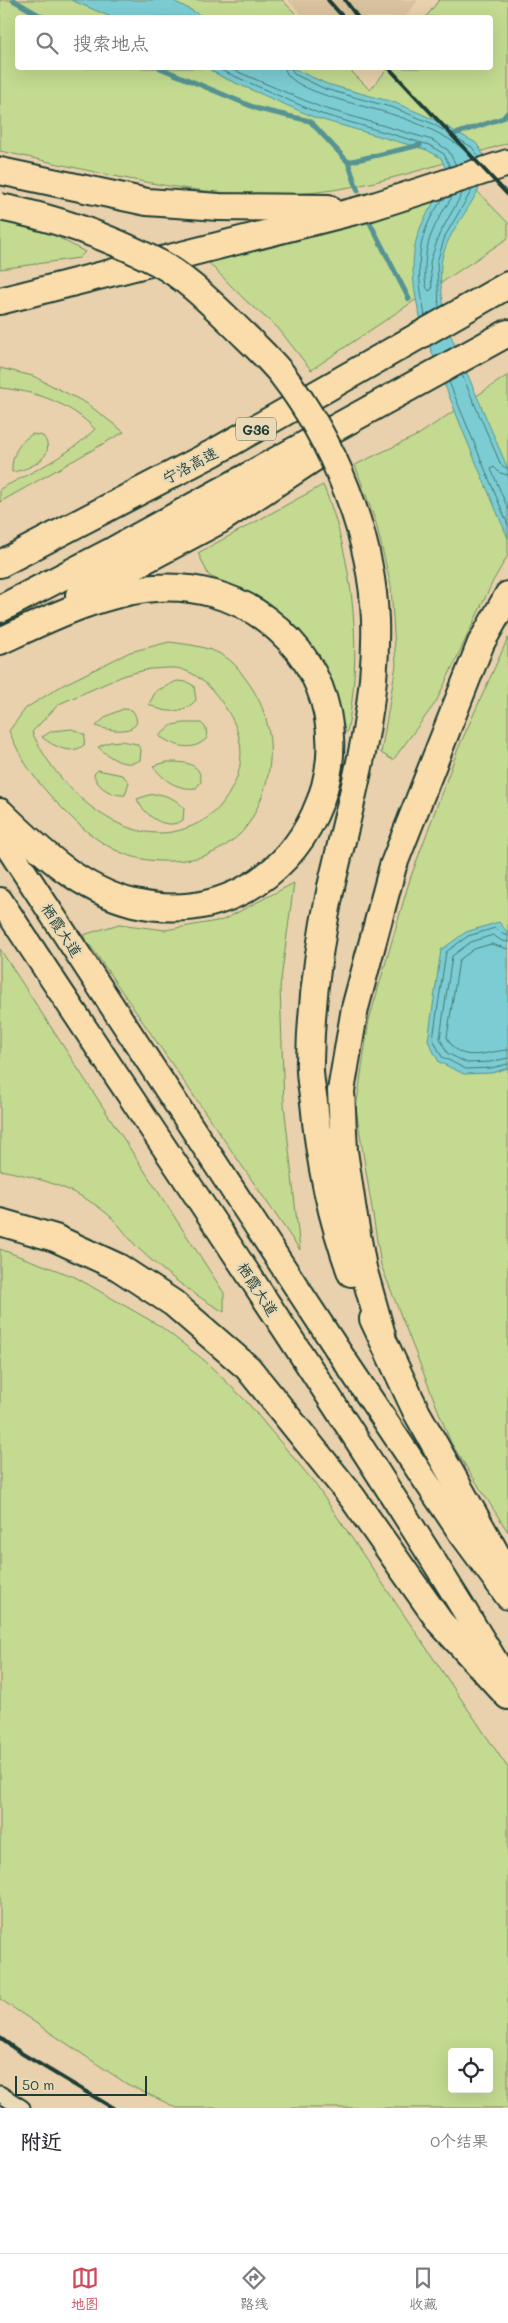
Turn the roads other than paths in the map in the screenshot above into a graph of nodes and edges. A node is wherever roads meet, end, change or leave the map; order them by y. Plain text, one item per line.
1 (508, 164) edge
2 (0, 171) edge
3 (0, 207) edge
4 (371, 207) junction
5 (508, 285) edge
6 (0, 301) edge
7 (508, 333) edge
8 (484, 347) junction
9 (0, 564) edge
10 (508, 595) edge
11 (0, 609) edge
12 (0, 640) edge
13 (0, 812) edge
14 (0, 835) edge
15 (0, 900) edge
16 (0, 1222) edge
17 (382, 1335) junction
18 (508, 1575) edge
19 (508, 1597) edge
20 (508, 1682) edge
21 (508, 1696) edge
22 (0, 2094) edge
23 (22, 2108) edge

1 - 4 highway
2 - 4 highway
3 - 17 highway, bridge
4 - 6 highway
5 - 9 highway, 宁洛高速 / G36
7 - 8 highway, G36
8 - 11 highway, G36
8 - 12 highway
10 - 17 highway
12 - 13 highway
14 - 19 highway, 栖霞大道
15 - 20 highway, 栖霞大道
16 - 21 highway
17 - 18 highway
22 - 23 street

